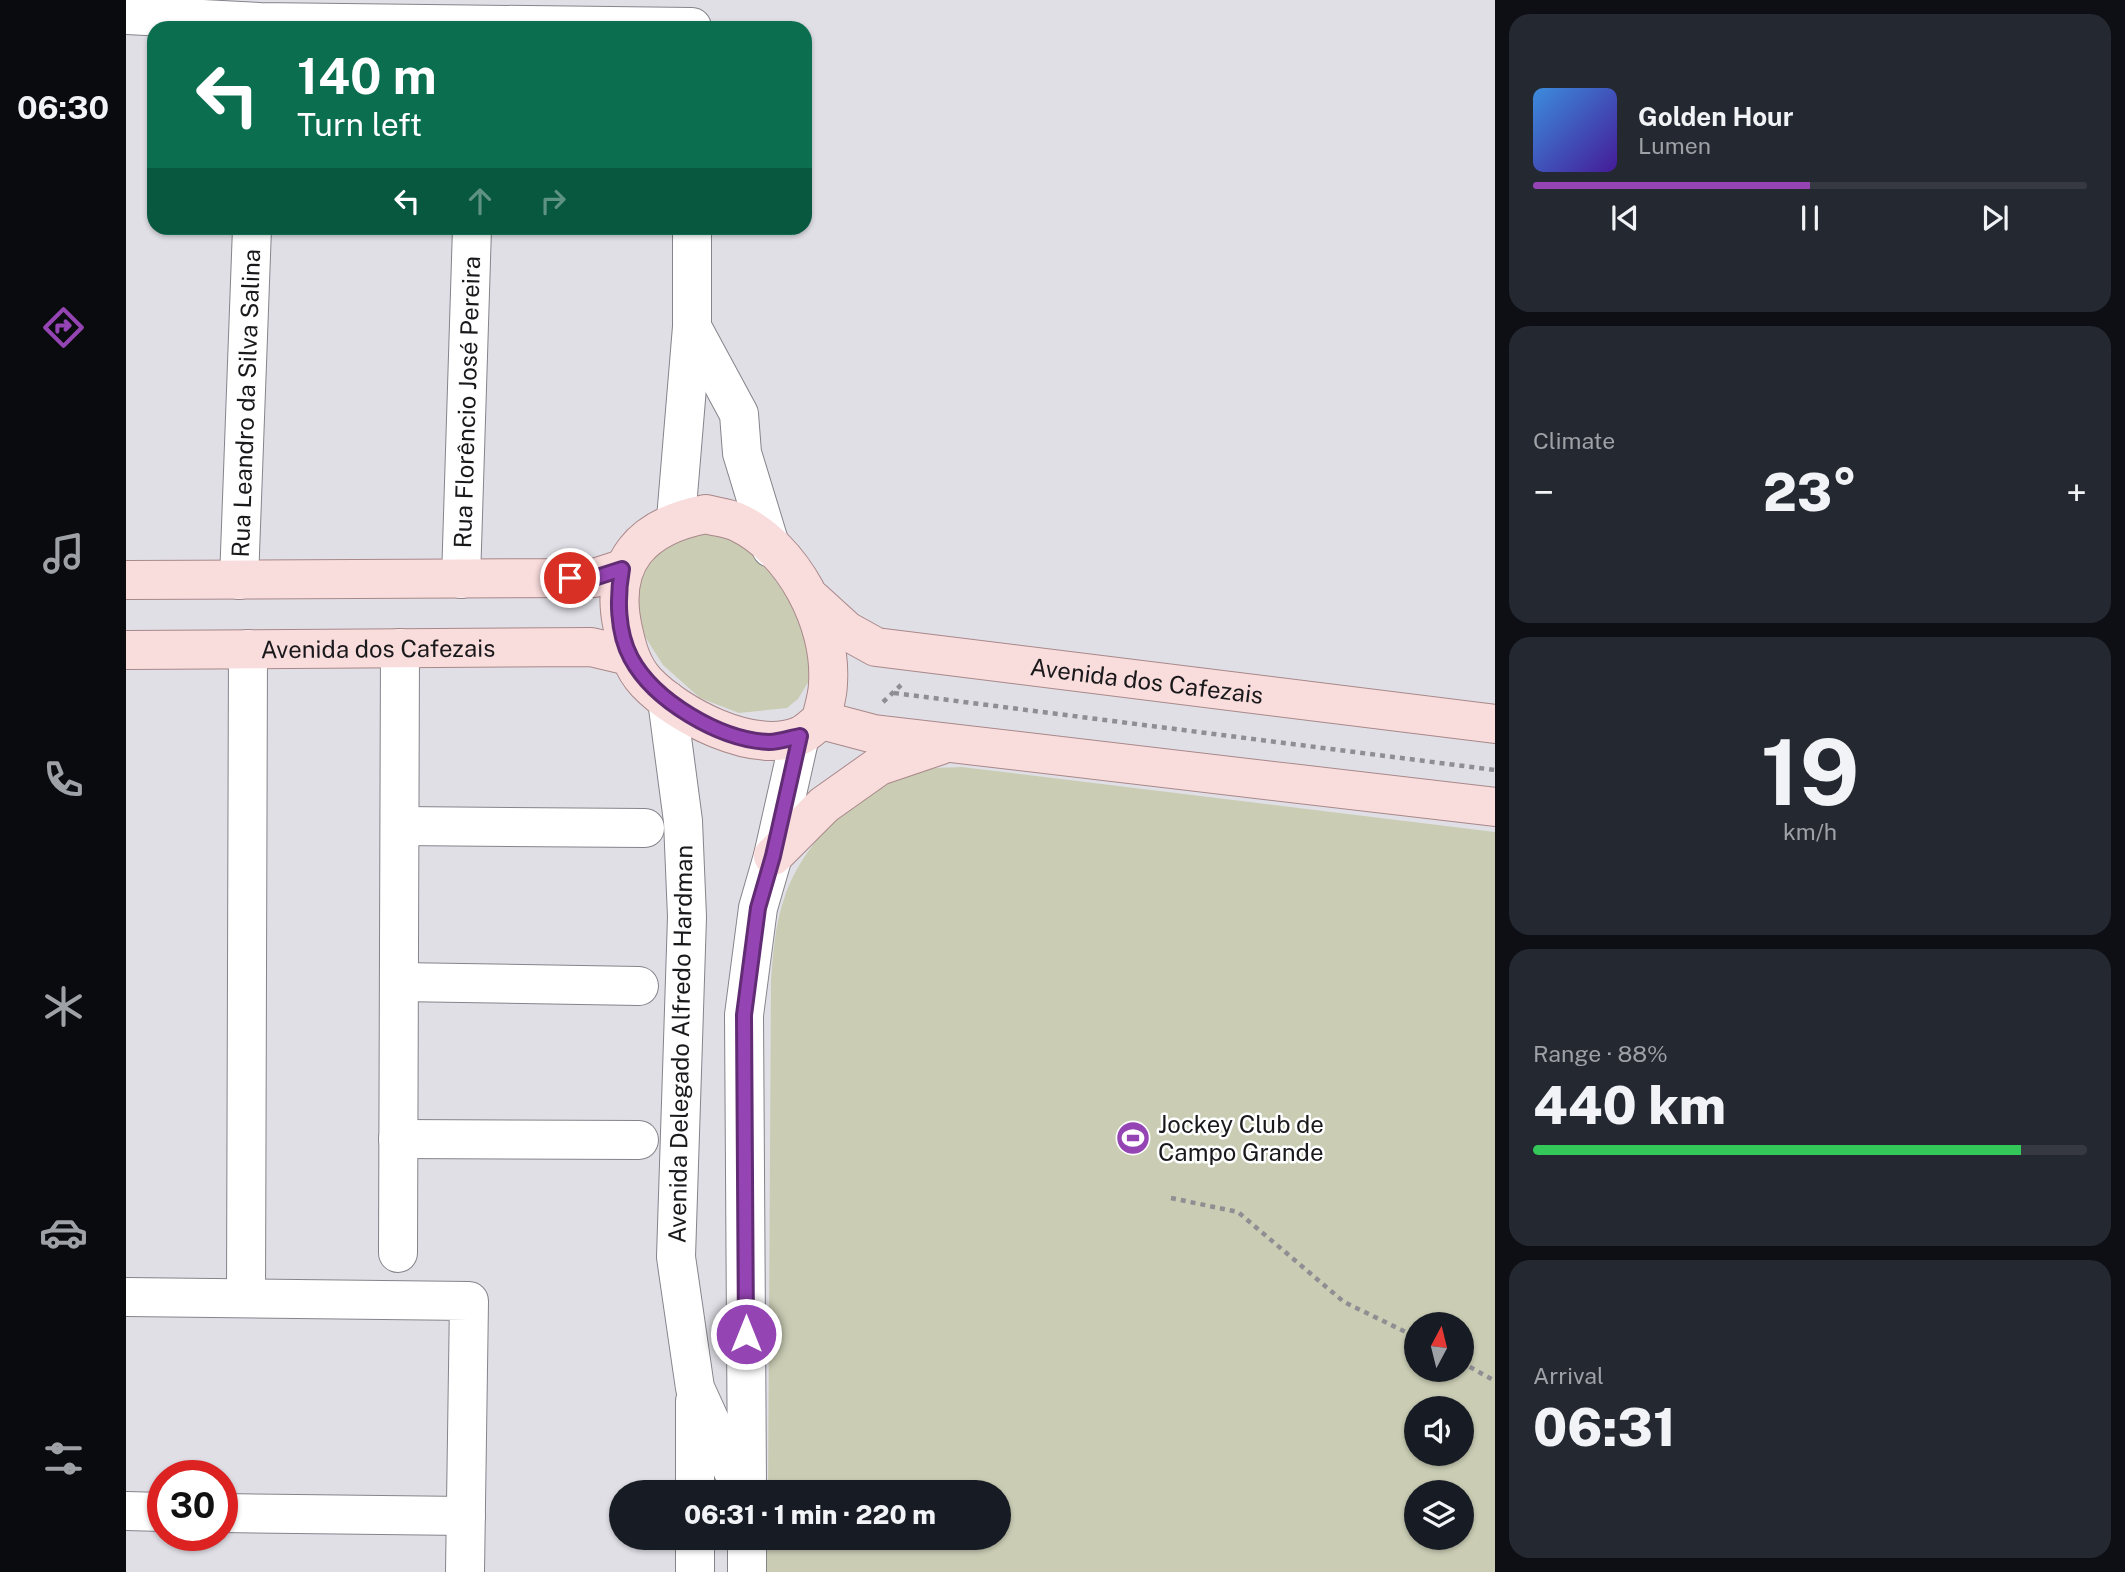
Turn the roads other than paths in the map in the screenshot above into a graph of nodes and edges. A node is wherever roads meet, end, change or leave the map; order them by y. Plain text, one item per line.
1 (692, 0) edge
2 (126, 15) edge
3 (259, 17) edge
4 (478, 18) edge
5 (542, 21) edge
6 (692, 21) edge
7 (252, 235) edge
8 (472, 235) edge
9 (692, 235) edge
10 (692, 327) junction
11 (676, 519) junction
12 (771, 548) junction
13 (622, 569) junction
14 (461, 579) junction
15 (126, 580) edge
16 (239, 580) junction
17 (813, 600) junction
18 (400, 648) junction
19 (248, 649) junction
20 (126, 650) edge
21 (629, 656) junction
22 (667, 700) junction
23 (1495, 723) edge
24 (810, 728) junction
25 (952, 741) junction
26 (1495, 807) edge
27 (400, 826) junction
28 (645, 828) dead end
29 (773, 856) junction
30 (399, 982) junction
31 (639, 986) dead end
32 (398, 1139) junction
33 (639, 1140) dead end
34 (398, 1253) dead end
35 (126, 1297) edge
36 (246, 1298) junction
37 (695, 1388) junction
38 (695, 1480) edge
39 (739, 1480) edge
40 (745, 1480) edge
41 (126, 1511) edge
42 (147, 1512) edge
43 (238, 1513) edge
44 (466, 1516) junction
45 (695, 1550) edge
46 (747, 1550) edge
47 (465, 1572) edge
48 (695, 1572) edge
49 (747, 1572) edge

1 - 6 street
2 - 3 street
3 - 4 street
4 - 5 street
7 - 16 street, Rua Leandro da Silva Salina
8 - 14 street, Rua Florêncio José Pereira
9 - 10 street
10 - 11 street
10 - 12 street
11 - 12 main road
11 - 13 main road
12 - 17 main road
13 - 14 main road
13 - 21 main road
14 - 16 main road
15 - 16 main road
17 - 23 main road, Avenida dos Cafezais
17 - 24 main road
18 - 19 main road, Avenida dos Cafezais
18 - 21 main road, Avenida dos Cafezais
18 - 27 street
19 - 20 main road, Avenida dos Cafezais
19 - 36 street
21 - 22 main road
22 - 24 main road
22 - 37 street, Avenida Delegado Alfredo Hardman
24 - 25 main road
24 - 29 street, Avenida Delegado Alfredo Hardman
25 - 26 main road
25 - 29 main road
27 - 28 street
27 - 30 street
29 - 40 street, Avenida Delegado Alfredo Hardman
30 - 31 street
30 - 32 street
32 - 33 street
32 - 34 street
35 - 36 street
36 - 44 street
37 - 38 street, Avenida Delegado Alfredo Hardman
37 - 39 street, Avenida Delegado Alfredo Hardman
41 - 42 street
43 - 44 street
44 - 47 street
45 - 48 street
46 - 49 street

